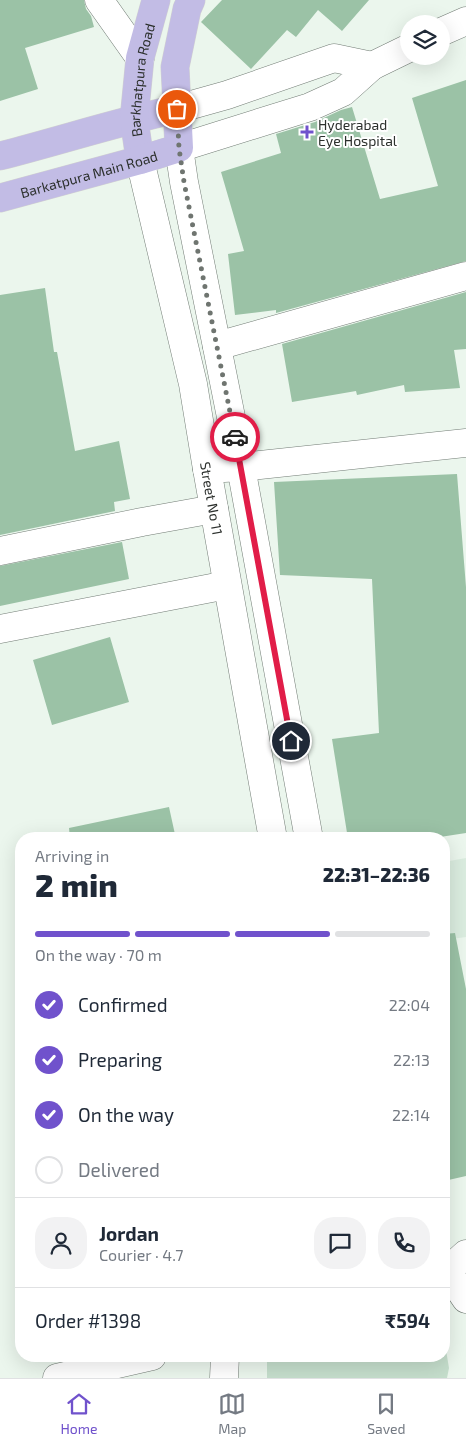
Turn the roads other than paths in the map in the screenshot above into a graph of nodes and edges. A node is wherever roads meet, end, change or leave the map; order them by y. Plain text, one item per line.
1 (99, 0) edge
2 (156, 0) edge
3 (191, 0) edge
4 (466, 20) edge
5 (450, 28) edge
6 (400, 52) edge
7 (140, 58) junction
8 (372, 66) junction
9 (177, 109) junction
10 (134, 119) junction
11 (179, 148) junction
12 (0, 156) edge
13 (140, 160) junction
14 (0, 198) edge
15 (466, 276) edge
16 (217, 346) junction
17 (466, 443) edge
18 (241, 467) junction
19 (206, 469) junction
20 (214, 509) junction
21 (0, 551) edge
22 (227, 585) junction
23 (0, 629) edge
24 (272, 832) edge
25 (308, 832) edge
26 (452, 1264) edge
27 (466, 1299) edge
28 (126, 1362) edge
29 (225, 1362) edge
30 (57, 1378) edge
31 (224, 1378) edge

1 - 7 street
2 - 7 main road, Barkhatpura Road
3 - 9 main road
4 - 5 street
6 - 8 street
7 - 10 main road, Barkhatpura Road
8 - 9 street
8 - 11 street
9 - 10 main road
9 - 11 main road
10 - 12 main road
10 - 13 main road, Barkhatpura Road
11 - 13 main road, Barkatpura Main Road
11 - 16 street
13 - 14 main road, Barkatpura Main Road
13 - 19 street, Street No 11
15 - 16 street
16 - 18 street
17 - 18 street
18 - 19 street
18 - 25 street
19 - 20 street, Street No 11
20 - 21 street
20 - 22 street, Street No 11
22 - 23 street
22 - 24 street, Street No 11
26 - 27 street
28 - 30 street
29 - 31 street

